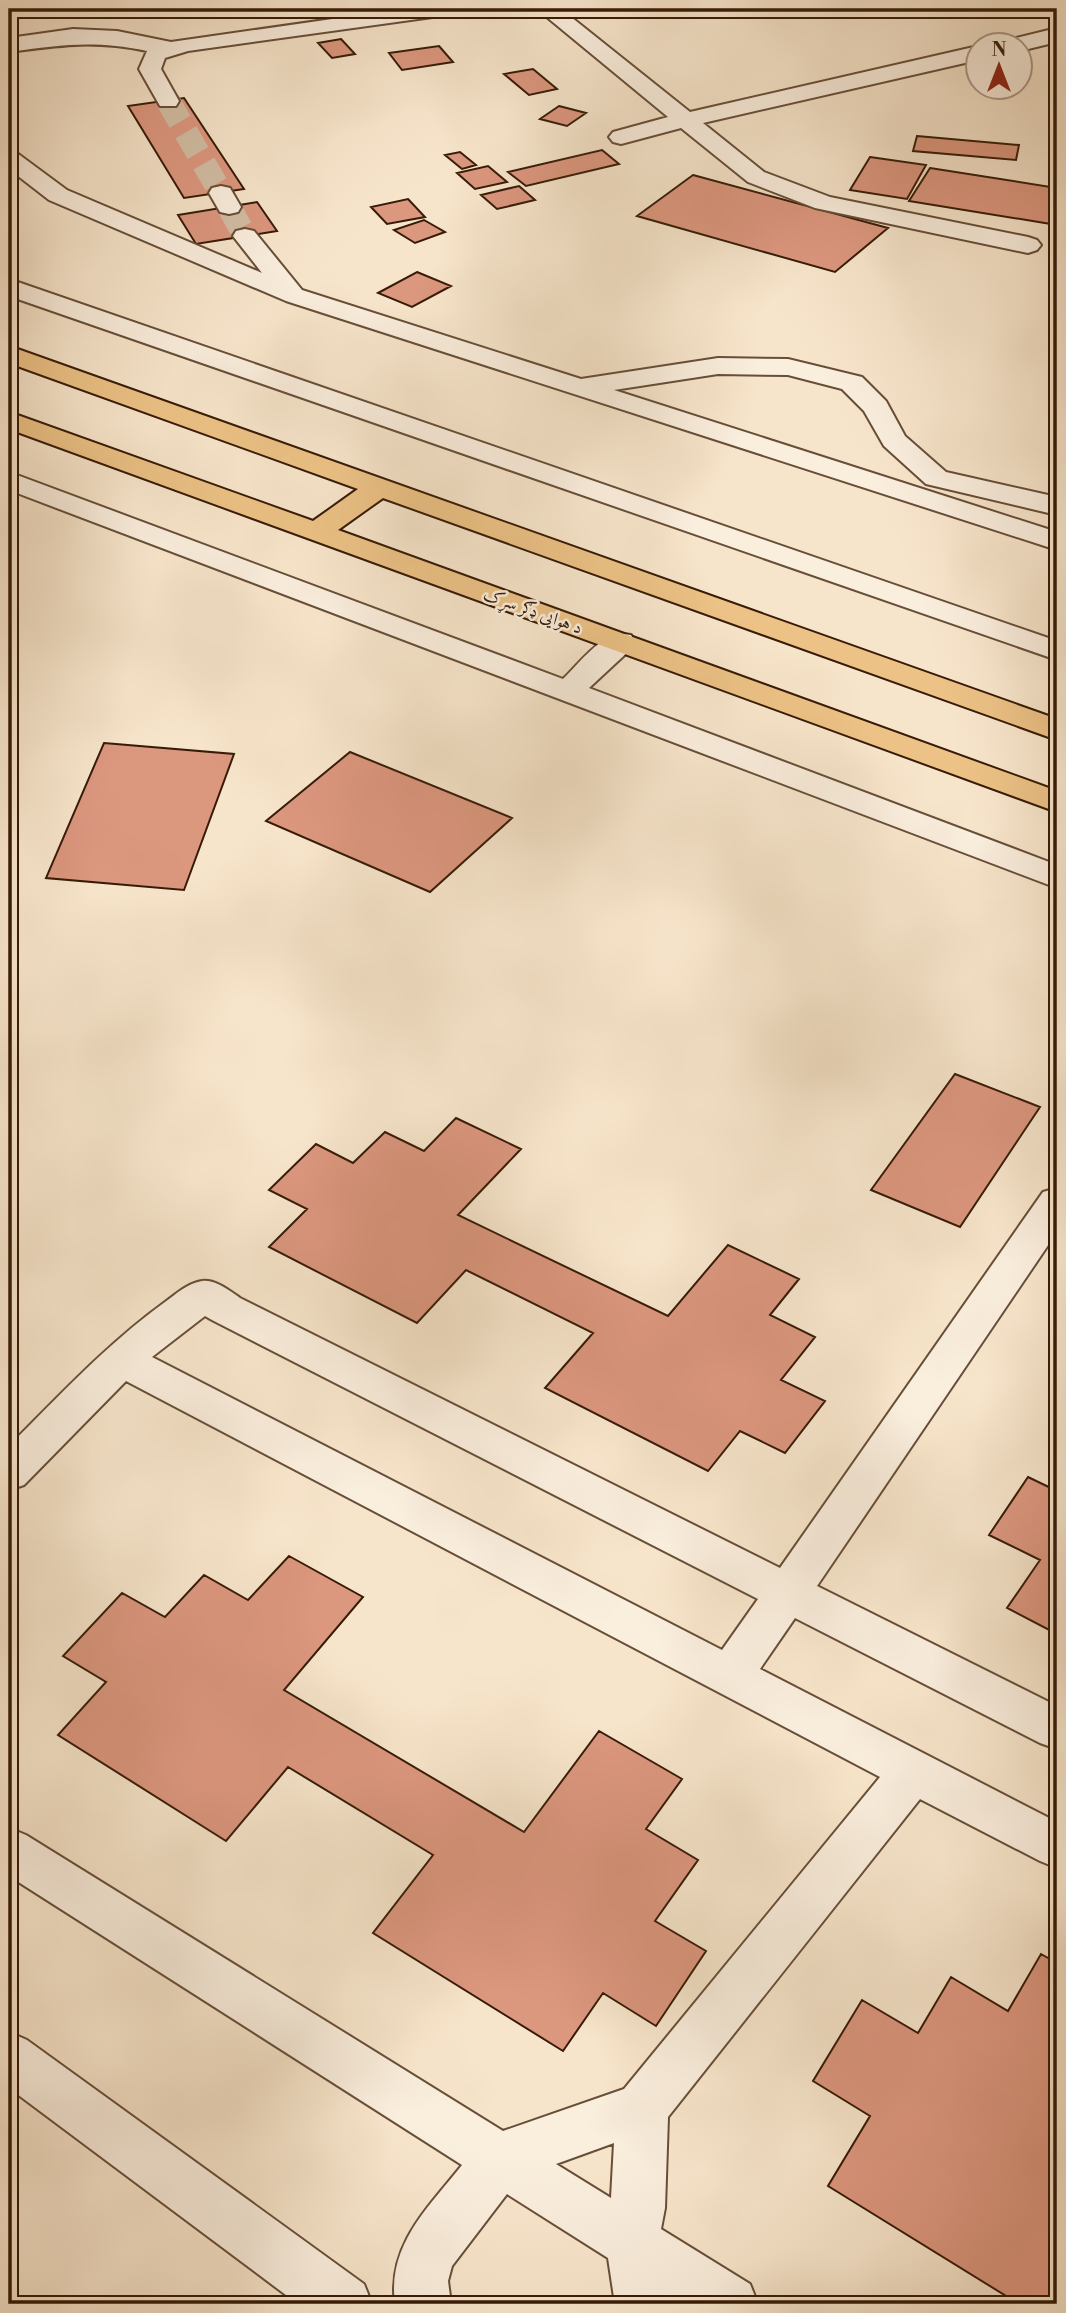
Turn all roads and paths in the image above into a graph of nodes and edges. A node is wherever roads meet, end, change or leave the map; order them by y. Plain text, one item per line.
1 (447, 9) edge
2 (548, 9) edge
3 (1057, 35) edge
4 (1034, 41) edge
5 (9, 45) edge
6 (172, 49) junction
7 (964, 56) edge
8 (168, 101) tunnel mouth
9 (685, 120) junction
10 (621, 137) dead end
11 (9, 158) edge
12 (245, 236) tunnel mouth
13 (1028, 244) dead end
14 (9, 287) edge
15 (295, 296) junction
16 (9, 354) edge
17 (578, 387) junction
18 (9, 420) edge
19 (9, 480) edge
20 (379, 487) junction
21 (1057, 506) edge
22 (317, 532) junction
23 (1057, 541) edge
24 (620, 642) junction
25 (1057, 651) edge
26 (568, 691) junction
27 (1057, 730) edge
28 (1057, 802) edge
29 (1057, 877) edge
30 (1057, 1202) edge
31 (121, 1360) junction
32 (9, 1472) edge
33 (789, 1592) junction
34 (730, 1676) junction
35 (1057, 1730) edge
36 (914, 1771) junction
37 (1057, 1846) edge
38 (9, 1850) edge
39 (9, 2057) edge
40 (642, 2108) junction
41 (501, 2158) junction
42 (632, 2241) junction
43 (344, 2304) edge
44 (424, 2304) edge
45 (643, 2304) edge
46 (730, 2304) edge

1 - 6 street
2 - 9 street
3 - 4 street
5 - 6 street
6 - 8 street
7 - 9 street
9 - 10 street
9 - 13 street
11 - 15 street
12 - 15 street
14 - 25 street
15 - 17 street
16 - 20 main road
17 - 21 street
17 - 23 street
18 - 22 main road, د هوایی ډګر سړک
19 - 26 street
20 - 22 main road
20 - 27 main road
22 - 24 main road, د هوایی ډګر سړک
24 - 26 street
24 - 28 main road, د هوایی ډګر سړک
26 - 29 street
30 - 33 street
31 - 32 street
31 - 33 street
31 - 34 street
33 - 34 street
33 - 35 street
34 - 36 street
36 - 37 street
36 - 40 street
38 - 41 street
39 - 43 street
40 - 41 street
40 - 42 street
41 - 42 street
41 - 44 street
42 - 45 street
42 - 46 street

